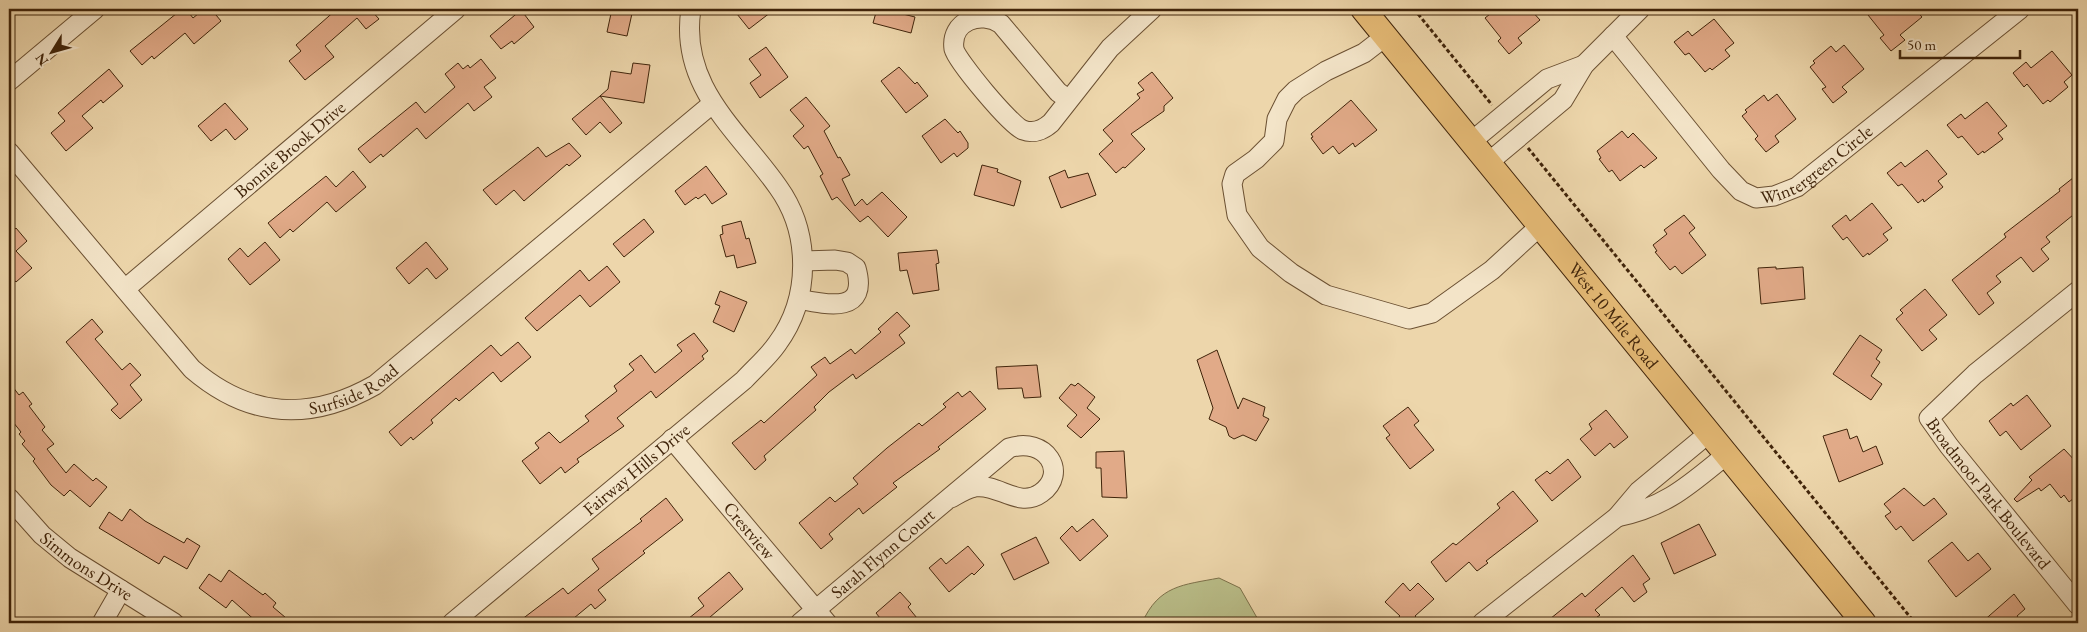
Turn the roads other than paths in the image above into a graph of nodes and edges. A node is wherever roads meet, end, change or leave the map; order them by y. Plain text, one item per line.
1 (95, 9) edge
2 (456, 9) edge
3 (691, 9) edge
4 (1152, 9) edge
5 (1364, 9) edge
6 (1640, 9) edge
7 (2020, 9) edge
8 (1386, 36) junction
9 (1613, 36) junction
10 (1584, 64) junction
11 (9, 81) edge
12 (1069, 100) junction
13 (712, 104) junction
14 (1472, 141) junction
15 (9, 152) edge
16 (1489, 162) junction
17 (1541, 225) junction
18 (803, 261) junction
19 (125, 289) junction
20 (2078, 291) edge
21 (799, 299) junction
22 (1709, 434) junction
23 (672, 439) junction
24 (1726, 455) junction
25 (9, 498) edge
26 (951, 498) junction
27 (1618, 517) junction
28 (121, 590) junction
29 (2078, 605) edge
30 (821, 616) edge
31 (102, 623) edge
32 (174, 623) edge
33 (452, 623) edge
34 (800, 623) edge
35 (1482, 623) edge
36 (1864, 623) edge

1 - 11 street
2 - 19 street, Bonnie Brook Drive
3 - 13 street, Fairway Hills Drive
4 - 12 street
5 - 8 main road, West 10 Mile Road
6 - 9 street
7 - 9 street, Wintergreen Circle
8 - 14 main road, West 10 Mile Road
8 - 17 street
9 - 10 street
10 - 14 street
10 - 16 street
12 - 12 street
13 - 18 street, Fairway Hills Drive
13 - 19 street, Surfside Road
14 - 16 main road, West 10 Mile Road
15 - 19 street, Surfside Road
16 - 17 main road, West 10 Mile Road
17 - 22 main road, West 10 Mile Road
18 - 21 street, Fairway Hills Drive
18 - 21 street
20 - 29 street, Broadmoor Park Boulevard
21 - 23 street, Fairway Hills Drive
22 - 24 main road, West 10 Mile Road
22 - 27 street
23 - 30 street, Crestview
23 - 33 street, Fairway Hills Drive
24 - 27 street
24 - 36 main road, West 10 Mile Road
25 - 28 street, Simmons Drive
26 - 26 street, Sarah Flynn Court
26 - 30 street, Sarah Flynn Court
27 - 35 street
28 - 31 street
28 - 32 street, Simmons Drive
30 - 34 street, Sarah Flynn Court

